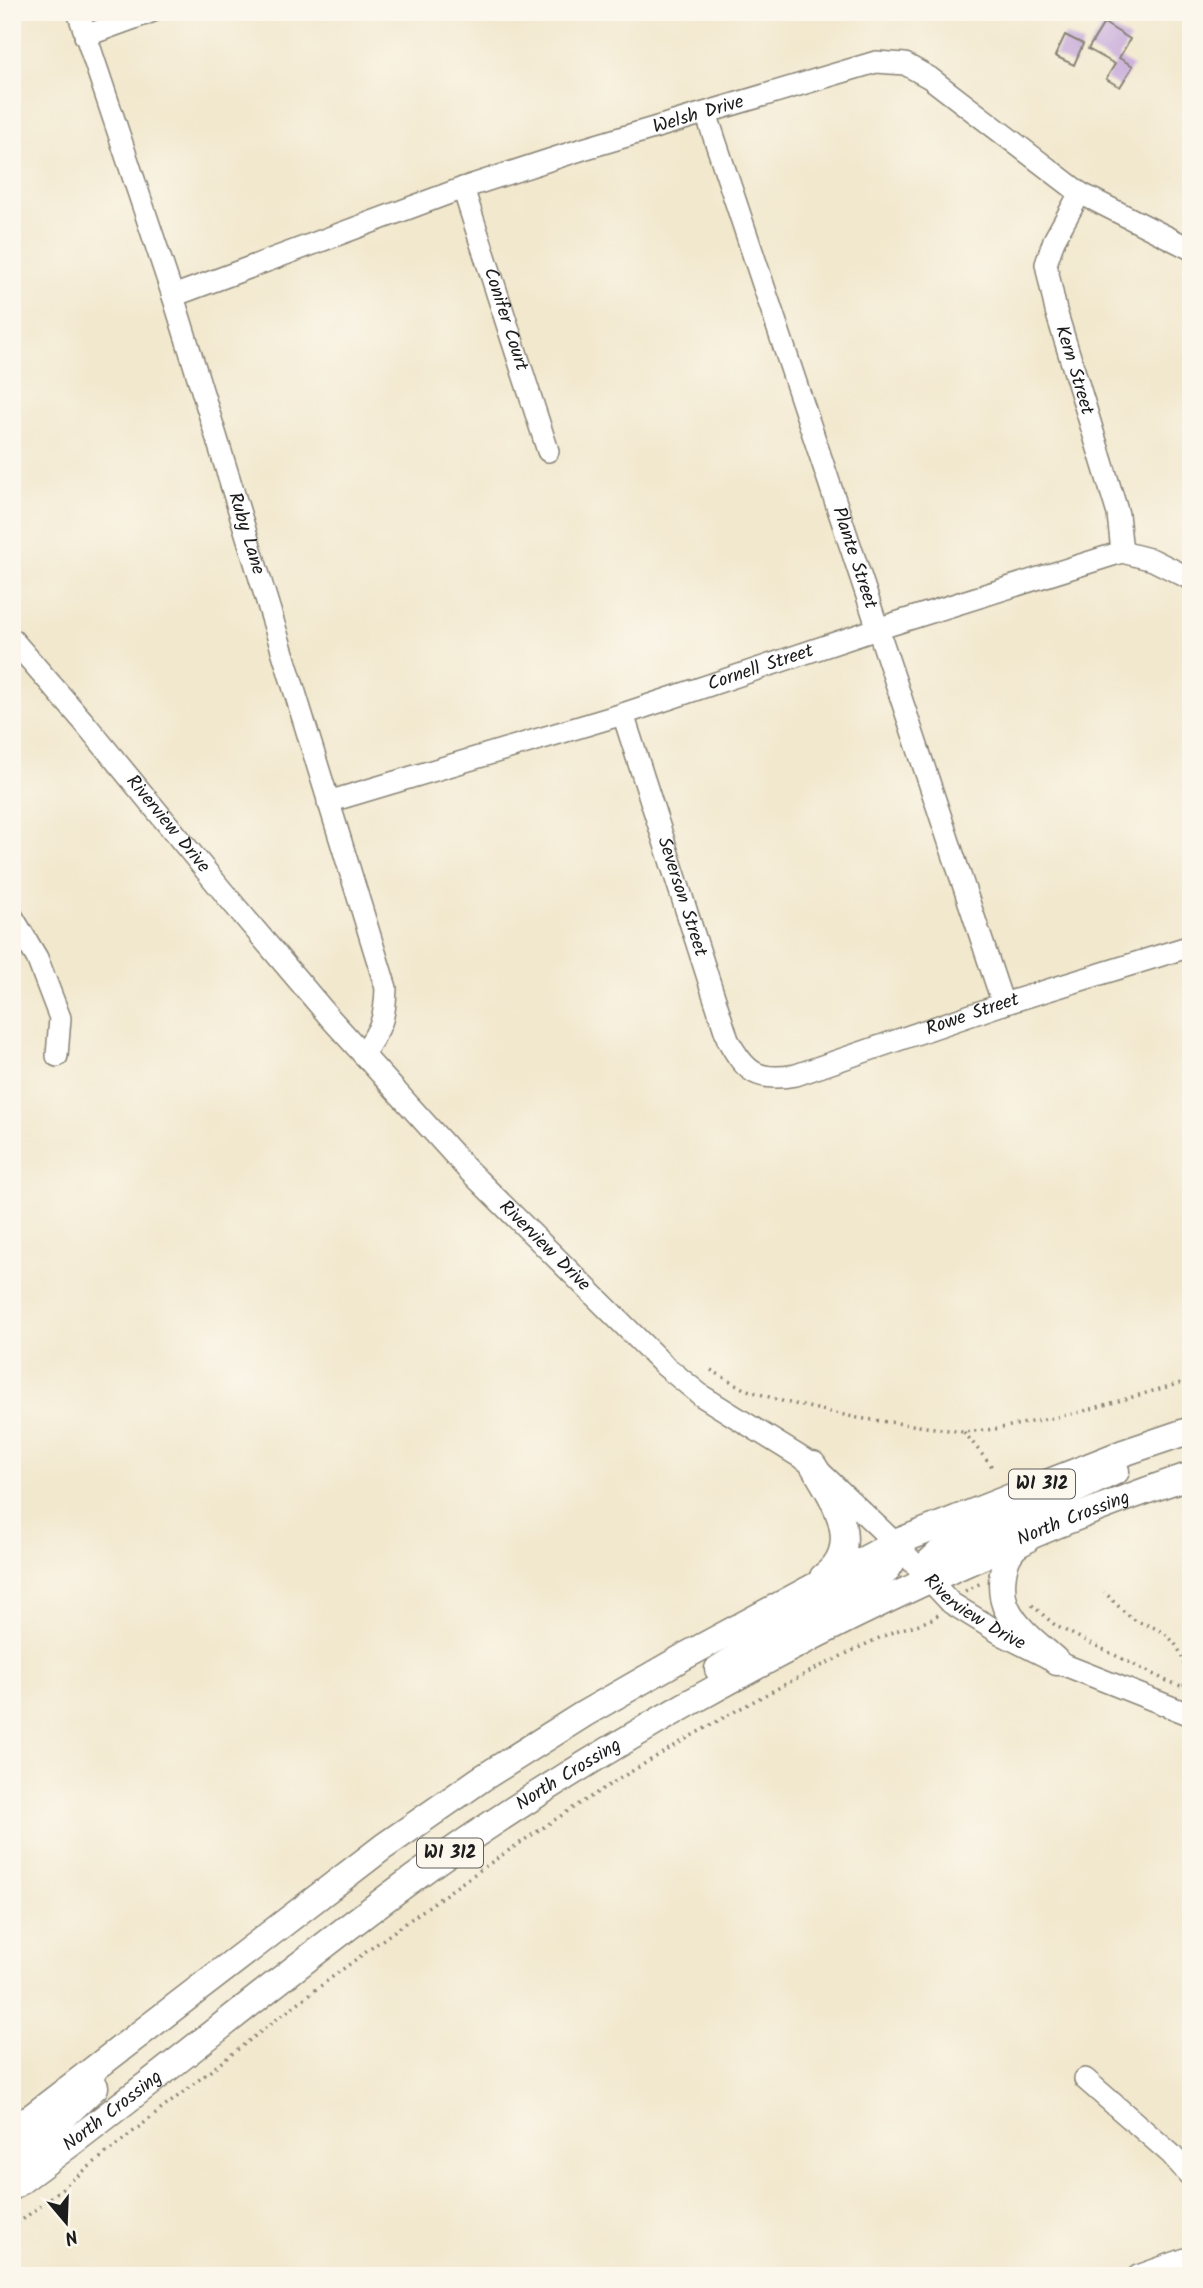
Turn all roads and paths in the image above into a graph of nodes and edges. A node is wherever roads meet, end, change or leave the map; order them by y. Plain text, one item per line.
1 (78, 12) edge
2 (151, 12) edge
3 (85, 36) junction
4 (706, 113) junction
5 (463, 188) junction
6 (1080, 193) junction
7 (1191, 249) edge
8 (173, 296) junction
9 (548, 451) dead end
10 (1122, 552) junction
11 (1191, 579) edge
12 (877, 629) junction
13 (12, 639) edge
14 (623, 714) junction
15 (328, 802) junction
16 (13, 918) edge
17 (1191, 946) edge
18 (1003, 1004) junction
19 (363, 1054) junction
20 (57, 1056) dead end
21 (754, 1074) joint
22 (711, 1370) dead end
23 (1191, 1380) edge
24 (1191, 1430) edge
25 (964, 1432) junction
26 (1191, 1436) edge
27 (813, 1465) junction
28 (993, 1468) dead end
29 (1191, 1475) edge
30 (1035, 1534) junction
31 (895, 1543) junction
32 (928, 1578) junction
33 (1002, 1579) junction
34 (1104, 1592) dead end
35 (799, 1594) junction
36 (1026, 1596) dead end
37 (951, 1603) junction
38 (1057, 1662) junction
39 (1191, 1716) edge
40 (617, 1744) junction
41 (192, 1993) junction
42 (1086, 2079) dead end
43 (12, 2132) edge
44 (1191, 2177) edge
45 (16, 2179) edge
46 (12, 2228) edge
47 (1191, 2257) edge
48 (1138, 2276) edge

1 - 3 street, Ruby Lane
2 - 3 street
3 - 8 street, Ruby Lane
4 - 5 street, Welsh Drive
4 - 6 street, Welsh Drive
4 - 12 street, Plante Street
5 - 8 street, Welsh Drive
5 - 9 street, Conifer Court
6 - 7 street, Welsh Drive
6 - 10 street, Kern Street
8 - 15 street, Ruby Lane
10 - 11 street
10 - 12 street, Cornell Street
12 - 14 street, Cornell Street
12 - 18 street, Plante Street
13 - 19 street, Riverview Drive
14 - 15 street, Cornell Street
14 - 21 street, Severson Street
15 - 19 street, Ruby Lane
16 - 20 street
17 - 18 street, Rowe Street
18 - 21 street, Rowe Street
19 - 27 street, Riverview Drive
22 - 25 path
23 - 25 path
24 - 31 main road, WI 312
25 - 28 path
26 - 32 main road
27 - 31 street, Riverview Drive
27 - 35 main road
29 - 30 main road, North Crossing / WI 312
30 - 32 main road, North Crossing / WI 312
30 - 33 main road
31 - 32 street, Riverview Drive
31 - 35 main road, WI 312
31 - 40 main road
32 - 37 street, Riverview Drive
32 - 40 main road, North Crossing / WI 312
33 - 37 path
33 - 38 main road
34 - 36 path
35 - 41 main road, WI 312
37 - 38 street, Riverview Drive
37 - 46 path
38 - 39 street, Riverview Drive
40 - 45 main road, North Crossing / WI 312
41 - 43 main road, WI 312
41 - 45 main road
42 - 44 street
47 - 48 street

